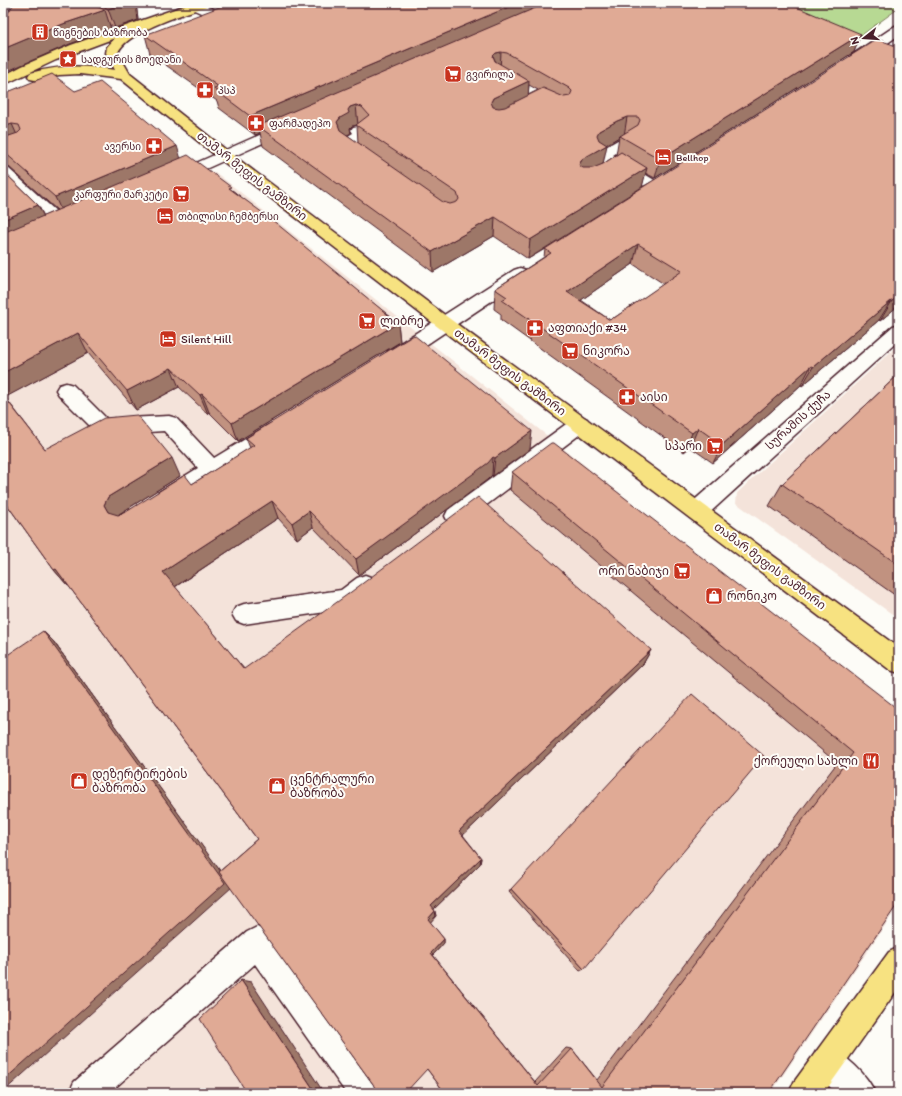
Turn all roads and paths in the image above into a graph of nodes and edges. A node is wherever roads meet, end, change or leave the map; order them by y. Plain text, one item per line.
1 (39, 3) edge
2 (219, 3) edge
3 (199, 4) edge
4 (3, 17) edge
5 (163, 18) junction
6 (224, 18) edge
7 (899, 29) edge
8 (853, 45) edge
9 (874, 54) junction
10 (102, 57) junction
11 (843, 67) edge
12 (81, 69) junction
13 (125, 76) junction
14 (3, 81) edge
15 (3, 85) edge
16 (304, 120) edge
17 (358, 130) dead end
18 (628, 140) edge
19 (225, 156) junction
20 (374, 163) edge
21 (3, 171) edge
22 (670, 178) edge
23 (160, 184) edge
24 (656, 187) junction
25 (643, 195) edge
26 (62, 226) edge
27 (532, 266) edge
28 (444, 323) junction
29 (899, 330) edge
30 (382, 364) edge
31 (66, 390) dead end
32 (287, 423) edge
33 (580, 424) junction
34 (213, 470) junction
35 (148, 509) edge
36 (697, 511) junction
37 (441, 528) edge
38 (378, 575) edge
39 (244, 614) dead end
40 (899, 662) edge
41 (899, 962) edge
42 (827, 1062) junction
43 (85, 1093) edge
44 (365, 1093) edge
45 (805, 1093) edge
46 (859, 1093) edge

1 - 4 street
2 - 3 street
3 - 5 main road
3 - 6 street
5 - 10 main road
5 - 14 main road
7 - 9 street
8 - 9 street
9 - 11 street
10 - 12 main road
10 - 13 main road, თამარ მეფის გამზირი
12 - 13 main road, თამარ მეფის გამზირი
12 - 15 main road, თამარ მეფის გამზირი
13 - 19 main road, თამარ მეფის გამზირი
16 - 19 street
17 - 20 street
18 - 24 street
19 - 23 street
19 - 28 main road, თამარ მეფის გამზირი
21 - 26 street
22 - 24 street
24 - 25 street
27 - 28 street
28 - 30 street
28 - 33 main road, თამარ მეფის გამზირი
29 - 36 street, სურამის ქუჩა
31 - 34 street
32 - 34 street
33 - 36 main road, თამარ მეფის გამზირი
33 - 37 street
34 - 35 street
36 - 40 main road, თამარ მეფის გამზირი
38 - 39 street
41 - 42 main road
42 - 45 main road
42 - 46 street
43 - 44 street

